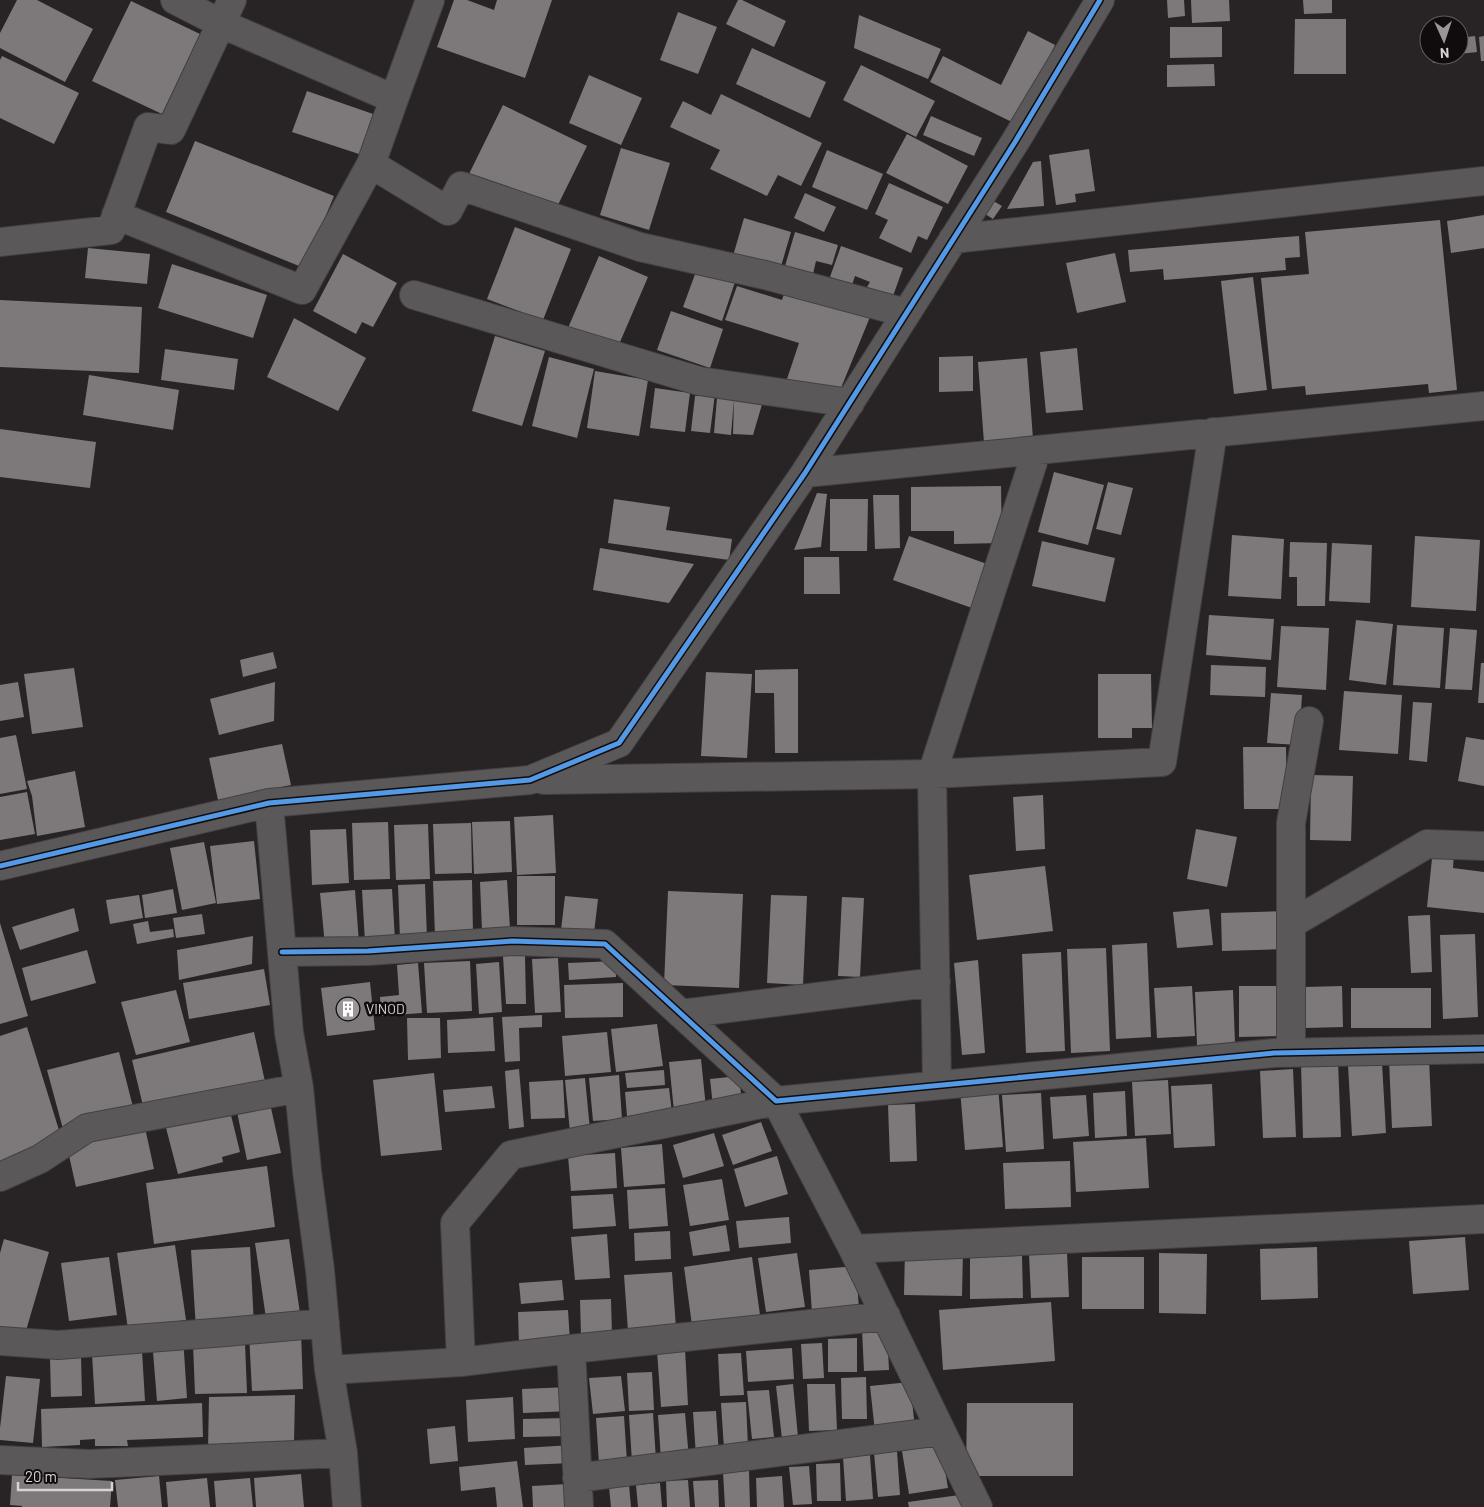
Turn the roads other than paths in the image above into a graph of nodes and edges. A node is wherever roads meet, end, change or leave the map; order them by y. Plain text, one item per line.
1 (175, 0) edge
2 (430, 0) edge
3 (1100, 0) edge
4 (227, 12) edge
5 (394, 99) junction
6 (371, 164) junction
7 (1484, 181) edge
8 (116, 215) junction
9 (953, 239) junction
10 (0, 242) edge
11 (414, 295) dead end
12 (906, 313) junction
13 (850, 403) junction
14 (1484, 406) edge
15 (1213, 432) junction
16 (1037, 450) junction
17 (805, 473) junction
18 (1309, 721) dead end
19 (932, 774) junction
20 (530, 780) junction
21 (269, 803) junction
22 (1484, 846) edge
23 (0, 866) edge
24 (1291, 924) junction
25 (282, 952) junction
26 (936, 982) junction
27 (681, 1014) junction
28 (1484, 1050) edge
29 (1291, 1053) junction
30 (937, 1085) junction
31 (299, 1088) junction
32 (776, 1101) junction
33 (0, 1177) edge
34 (1484, 1218) edge
35 (853, 1249) junction
36 (886, 1316) junction
37 (325, 1323) junction
38 (0, 1341) edge
39 (571, 1349) junction
40 (461, 1362) junction
41 (329, 1370) junction
42 (941, 1431) junction
43 (343, 1453) junction
44 (0, 1460) edge
45 (577, 1478) junction
46 (347, 1507) edge
47 (579, 1507) edge
48 (978, 1507) edge

1 - 4 street
2 - 5 street
3 - 9 street
4 - 5 street
4 - 8 street
5 - 6 street
6 - 8 street
6 - 12 street
7 - 9 street
8 - 10 street
9 - 12 street
11 - 13 street
12 - 13 street
13 - 17 street
14 - 15 street
15 - 16 street
15 - 19 street
16 - 17 street
16 - 19 street
17 - 20 street
18 - 24 street
19 - 20 street
19 - 26 street
20 - 21 street
21 - 23 street
21 - 25 street
22 - 24 street
24 - 29 street
25 - 27 street
25 - 31 street
26 - 27 street
26 - 30 street
27 - 32 street
28 - 29 street
29 - 30 street
30 - 32 street
31 - 33 street
31 - 37 street
32 - 35 street
32 - 40 street
34 - 35 street
35 - 36 street
36 - 39 street
36 - 42 street
37 - 38 street
37 - 41 street
39 - 40 street
39 - 45 street
40 - 41 street
41 - 43 street
42 - 45 street
42 - 48 street
43 - 44 street
43 - 46 street
45 - 47 street

